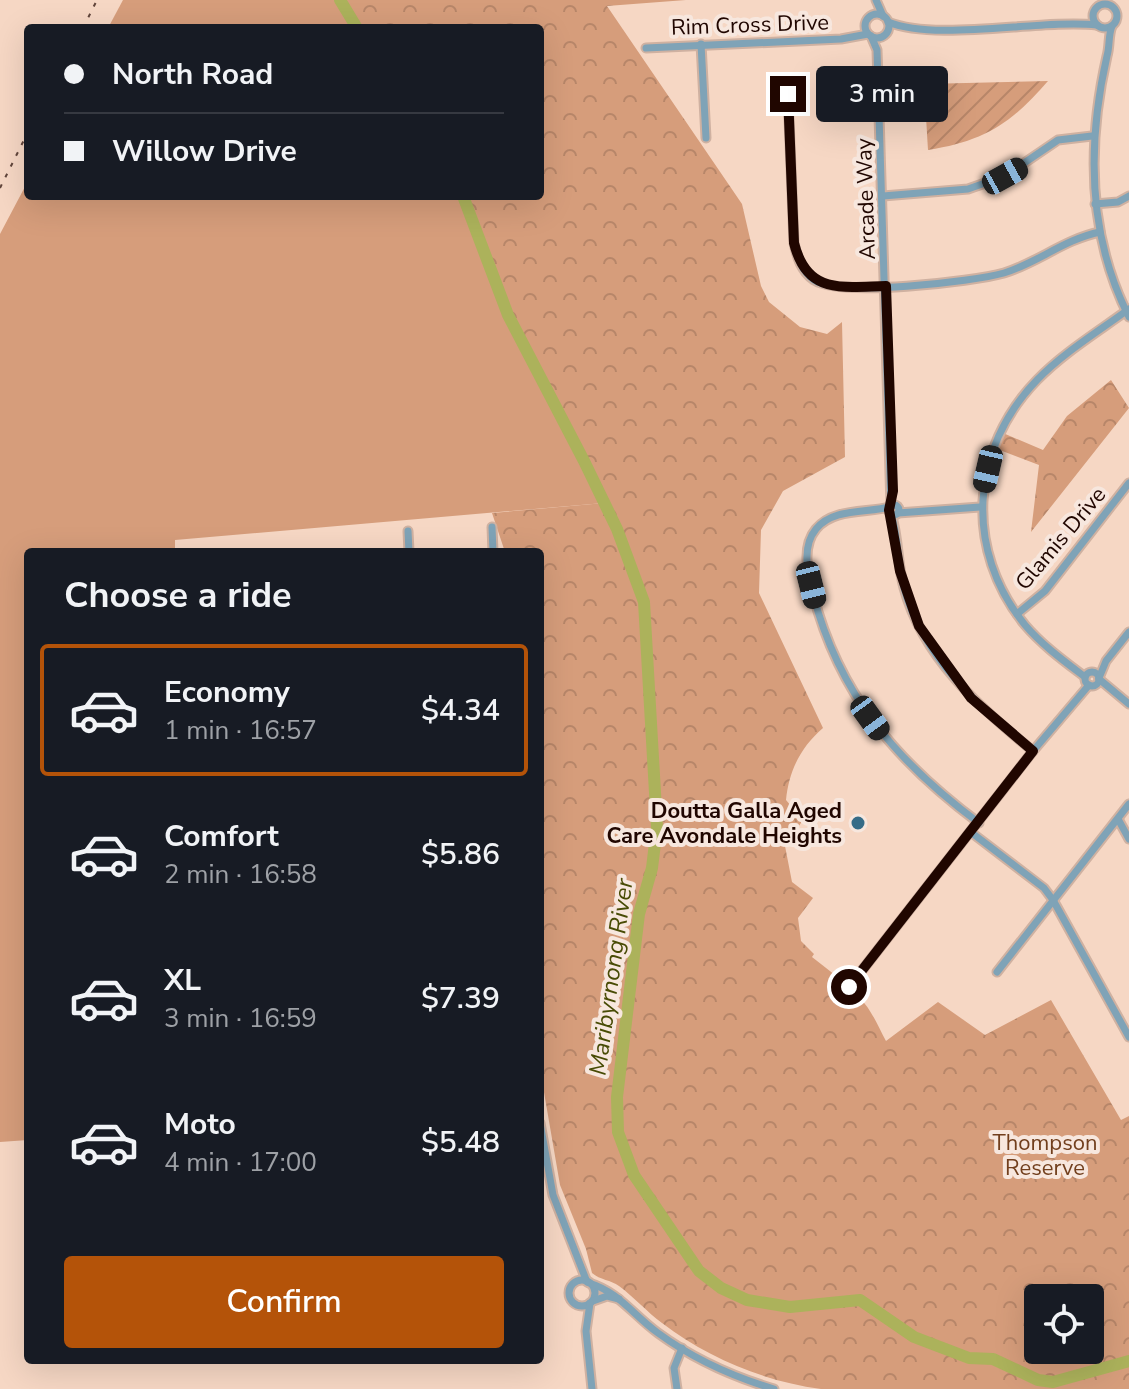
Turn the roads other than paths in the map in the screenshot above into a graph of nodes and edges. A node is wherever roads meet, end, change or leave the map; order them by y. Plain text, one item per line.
1 (876, 0) edge
2 (1115, 0) edge
3 (1123, 0) edge
4 (1104, 5) junction
5 (1094, 11) junction
6 (1116, 12) junction
7 (868, 19) junction
8 (886, 19) junction
9 (1071, 24) junction
10 (1099, 26) junction
11 (1112, 26) junction
12 (909, 28) junction
13 (885, 34) junction
14 (854, 35) junction
15 (870, 35) junction
16 (701, 44) junction
17 (1109, 45) junction
18 (646, 48) dead end
19 (877, 50) junction
20 (788, 94) dead end
21 (1092, 136) junction
22 (706, 138) dead end
23 (883, 196) junction
24 (1129, 196) edge
25 (1095, 204) junction
26 (1100, 232) junction
27 (886, 286) junction
28 (1128, 312) edge
29 (1129, 483) edge
30 (980, 507) junction
31 (894, 510) junction
32 (492, 527) dead end
33 (408, 531) dead end
34 (409, 548) edge
35 (493, 548) edge
36 (1017, 614) junction
37 (1129, 632) edge
38 (1091, 679) junction
39 (1129, 704) edge
40 (1033, 751) junction
41 (1129, 804) edge
42 (1118, 819) junction
43 (979, 823) junction
44 (972, 833) junction
45 (1129, 839) edge
46 (1053, 900) junction
47 (997, 972) dead end
48 (849, 987) dead end
49 (1129, 1037) edge
50 (544, 1145) edge
51 (577, 1264) junction
52 (588, 1282) junction
53 (570, 1288) junction
54 (621, 1300) junction
55 (591, 1302) junction
56 (575, 1304) junction
57 (586, 1331) junction
58 (682, 1348) junction
59 (592, 1389) edge
60 (677, 1389) edge
61 (774, 1389) edge

1 - 7 street
1 - 8 street
2 - 4 street
3 - 6 street
4 - 5 street
4 - 6 street
5 - 9 street
5 - 10 street
6 - 11 street
7 - 8 street
7 - 14 street, Rim Cross Drive
7 - 15 street, Arcade Way
8 - 12 street
8 - 13 street, Arcade Way
9 - 10 street
9 - 12 street
10 - 11 street
10 - 17 street
11 - 17 street
12 - 13 street
13 - 15 street, Rim Cross Drive
13 - 19 street, Arcade Way
14 - 15 street, Rim Cross Drive
14 - 16 street, Rim Cross Drive
15 - 19 street, Arcade Way
16 - 18 street, Rim Cross Drive
16 - 22 street
17 - 21 street
19 - 23 street, Arcade Way
20 - 27 street
21 - 23 street
21 - 25 street
23 - 27 street, Arcade Way
24 - 25 street
25 - 26 street
26 - 27 street
26 - 28 street
27 - 31 street, Arcade Way
28 - 30 street
29 - 36 street, Glamis Drive
30 - 31 street
30 - 36 street
31 - 40 street, Arcade Way
31 - 43 street
32 - 35 street
33 - 34 street
36 - 38 street
37 - 38 street
38 - 39 street
38 - 40 street
40 - 43 street
41 - 42 street
42 - 45 street
42 - 46 street
43 - 44 street
44 - 46 street
44 - 48 street
46 - 47 street
46 - 49 street
50 - 51 street
51 - 52 street
51 - 53 street
52 - 53 street
52 - 54 street
52 - 55 street
53 - 56 street
54 - 55 street
54 - 58 street
55 - 56 street
55 - 57 street
56 - 57 street
57 - 59 street
58 - 60 street
58 - 61 street

